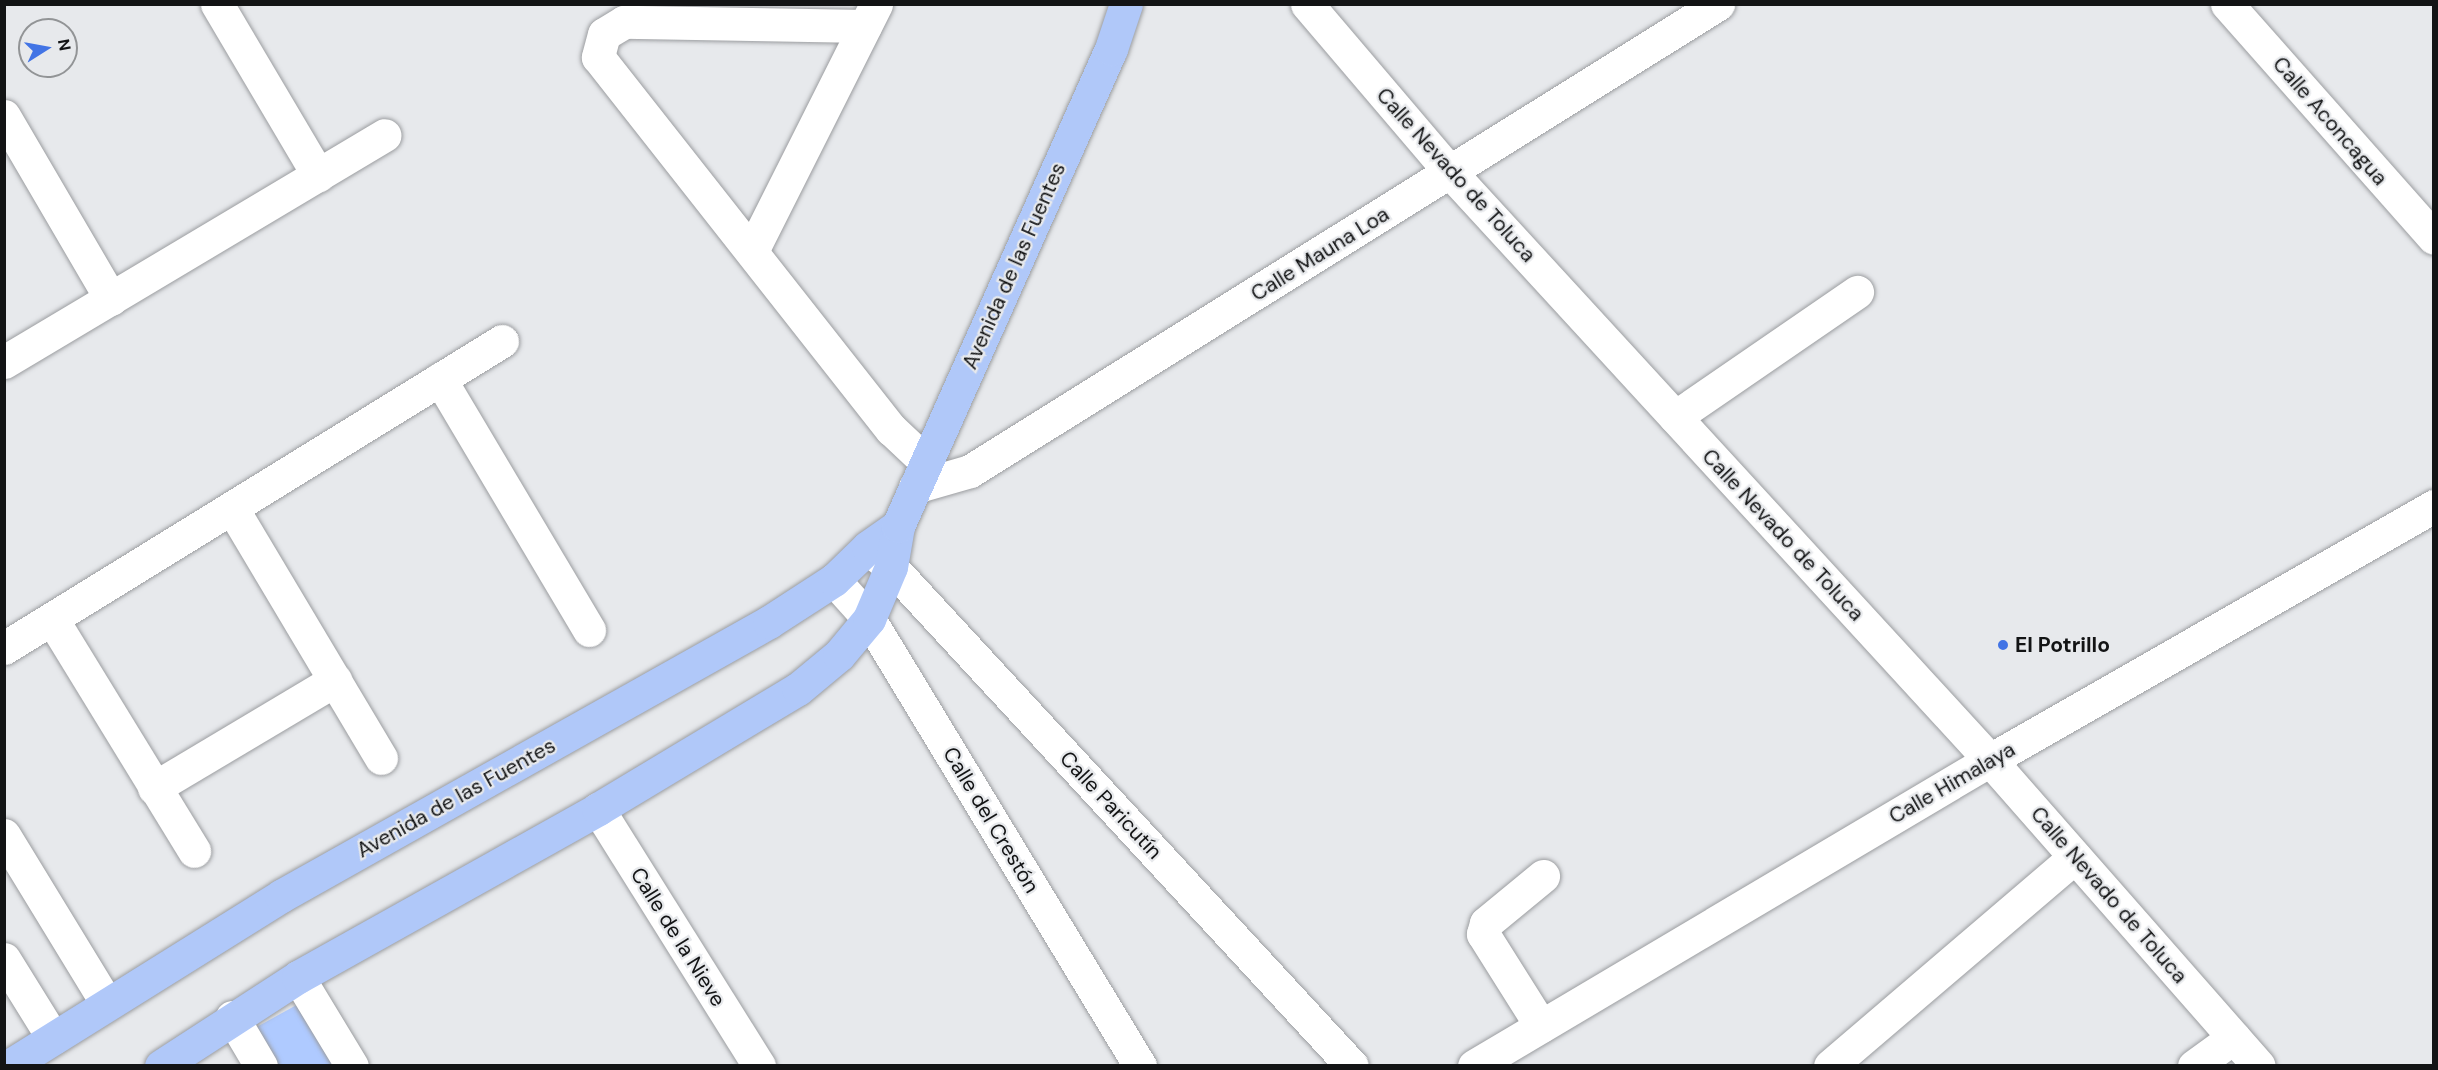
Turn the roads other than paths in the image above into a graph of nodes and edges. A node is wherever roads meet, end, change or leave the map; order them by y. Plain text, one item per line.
1 (217, 4) edge
2 (1126, 4) edge
3 (1308, 4) edge
4 (1718, 4) edge
5 (2227, 4) edge
6 (871, 15) edge
7 (6, 124) edge
8 (385, 135) dead end
9 (1451, 173) junction
10 (318, 175) junction
11 (2433, 238) edge
12 (752, 251) junction
13 (1857, 292) dead end
14 (111, 299) junction
15 (502, 341) dead end
16 (4, 362) edge
17 (440, 379) junction
18 (1675, 417) junction
19 (920, 474) junction
20 (2433, 506) edge
21 (232, 508) junction
22 (879, 557) junction
23 (834, 580) junction
24 (52, 619) junction
25 (869, 619) junction
26 (589, 630) dead end
27 (4, 648) edge
28 (334, 680) junction
29 (381, 758) dead end
30 (1990, 760) junction
31 (154, 788) junction
32 (598, 809) junction
33 (4, 835) edge
34 (194, 851) dead end
35 (2075, 857) junction
36 (1543, 876) dead end
37 (4, 959) edge
38 (298, 977) junction
39 (106, 1004) junction
40 (232, 1017) junction
41 (1541, 1026) junction
42 (2234, 1037) junction
43 (52, 1038) junction
44 (9, 1065) edge
45 (161, 1065) edge
46 (261, 1065) edge
47 (352, 1065) edge
48 (759, 1065) edge
49 (1140, 1065) edge
50 (1352, 1065) edge
51 (1474, 1065) edge
52 (1830, 1065) edge
53 (2194, 1065) edge
54 (2259, 1065) edge

1 - 10 street
2 - 19 main road, Avenida de las Fuentes
3 - 9 street, Calle Nevado de Toluca
4 - 9 street, Calle Mauna Loa
5 - 11 street, Calle Aconcagua
6 - 12 street
6 - 12 street
7 - 14 street
8 - 10 street
9 - 18 street, Calle Nevado de Toluca
9 - 19 street, Calle Mauna Loa
10 - 14 street
12 - 19 street
13 - 18 street
14 - 16 street
15 - 17 street
17 - 21 street
17 - 26 street
18 - 30 street, Calle Nevado de Toluca
19 - 22 main road, Avenida de las Fuentes
20 - 30 street, Calle Himalaya
21 - 24 street
21 - 28 street
22 - 23 main road, Avenida de las Fuentes
22 - 25 main road
22 - 50 street, Calle Paricutín
23 - 25 street, Calle del Crestón
23 - 39 main road, Avenida de las Fuentes
24 - 27 street
24 - 31 street
25 - 32 main road
25 - 49 street, Calle del Crestón
28 - 29 street
28 - 31 street
30 - 35 street, Calle Nevado de Toluca
30 - 41 street, Calle Himalaya
31 - 34 street
32 - 38 main road
32 - 48 street, Calle de la Nieve
33 - 39 street
35 - 42 street, Calle Nevado de Toluca
35 - 52 street
36 - 41 street
37 - 43 street
38 - 40 main road
38 - 47 street
39 - 43 main road, Avenida de las Fuentes
40 - 45 main road
40 - 46 street
41 - 51 street, Calle Himalaya
42 - 53 street
42 - 54 street, Calle Nevado de Toluca
43 - 44 main road, Avenida de las Fuentes

